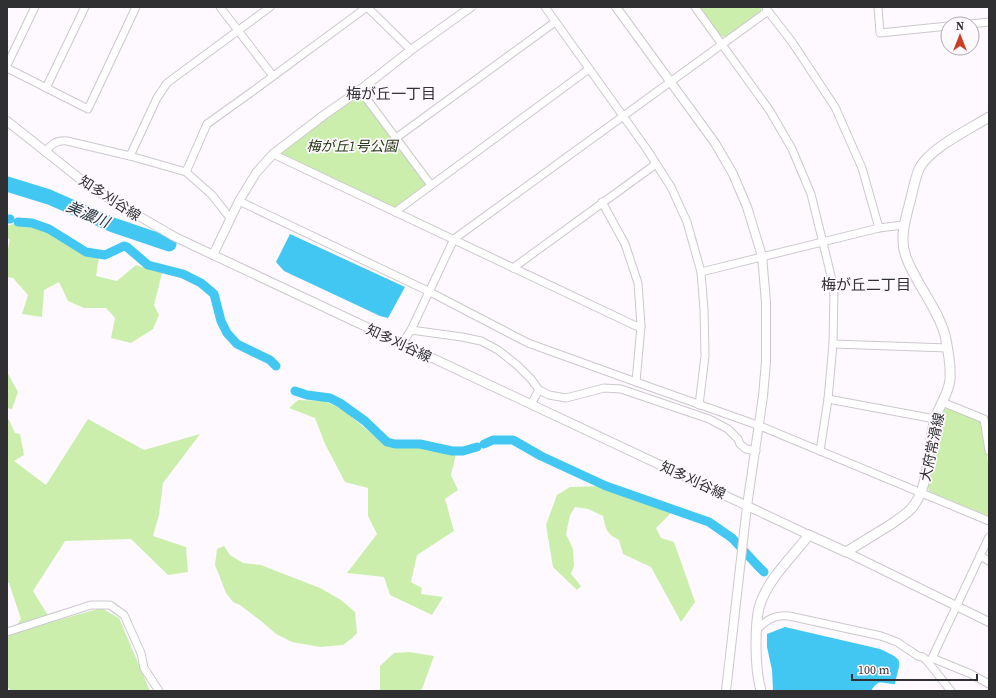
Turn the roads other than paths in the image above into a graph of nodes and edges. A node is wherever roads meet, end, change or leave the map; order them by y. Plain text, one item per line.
1 (35, 7) edge
2 (85, 7) edge
3 (136, 7) edge
4 (220, 7) edge
5 (270, 7) edge
6 (367, 7) edge
7 (471, 7) edge
8 (545, 7) edge
9 (616, 7) edge
10 (695, 7) edge
11 (878, 7) edge
12 (767, 9) edge
13 (556, 22) junction
14 (940, 27) edge
15 (238, 30) junction
16 (722, 44) junction
17 (411, 50) junction
18 (7, 64) edge
19 (7, 68) edge
20 (589, 69) junction
21 (273, 76) junction
22 (670, 81) junction
23 (46, 88) junction
24 (360, 90) junction
25 (622, 116) junction
26 (989, 117) edge
27 (7, 121) edge
28 (396, 138) junction
29 (45, 152) junction
30 (274, 154) junction
31 (130, 156) junction
32 (656, 164) junction
33 (186, 172) junction
34 (431, 185) junction
35 (239, 201) junction
36 (602, 202) junction
37 (395, 212) junction
38 (230, 218) junction
39 (903, 225) junction
40 (879, 228) junction
41 (454, 239) junction
42 (823, 241) junction
43 (213, 255) junction
44 (762, 256) junction
45 (514, 268) junction
46 (701, 272) junction
47 (428, 291) junction
48 (641, 326) junction
49 (411, 330) junction
50 (402, 344) junction
51 (833, 344) junction
52 (948, 348) junction
53 (636, 382) junction
54 (539, 390) junction
55 (828, 399) junction
56 (942, 402) junction
57 (531, 404) junction
58 (699, 405) junction
59 (935, 420) junction
60 (760, 426) junction
61 (756, 451) junction
62 (820, 451) junction
63 (989, 452) edge
64 (922, 493) junction
65 (747, 506) junction
66 (989, 521) edge
67 (809, 535) junction
68 (989, 537) edge
69 (846, 552) junction
70 (980, 556) junction
71 (989, 561) edge
72 (956, 607) junction
73 (989, 622) edge
74 (757, 629) junction
75 (7, 632) edge
76 (930, 660) junction
77 (989, 684) edge
78 (159, 691) edge
79 (726, 691) edge
80 (761, 691) edge
81 (951, 691) edge

1 - 18 street
2 - 23 street
3 - 23 street
4 - 15 street
5 - 15 street
6 - 17 street
6 - 21 street
7 - 17 street
8 - 13 street
9 - 22 street
10 - 16 street
11 - 14 street
12 - 16 street
12 - 40 street
13 - 20 street
13 - 28 street
15 - 21 street
15 - 31 street
16 - 22 street
16 - 42 street
17 - 24 street
19 - 23 street
20 - 25 street
20 - 34 street
21 - 33 street
22 - 25 street
22 - 44 street
24 - 28 street
24 - 30 street
25 - 32 street
25 - 41 street
26 - 39 main road, 大府常滑線
27 - 29 street, 知多刈谷線
28 - 34 street
29 - 31 street
29 - 43 street, 知多刈谷線
30 - 35 street
30 - 37 street
31 - 33 street
32 - 36 street
32 - 46 street
33 - 38 street
34 - 37 street
35 - 38 street
35 - 47 street
36 - 45 street
36 - 48 street
37 - 41 street
38 - 43 street
39 - 40 street
39 - 52 main road, 大府常滑線
40 - 42 street
41 - 45 street
41 - 47 street
42 - 44 street
42 - 51 street
43 - 50 street, 知多刈谷線
44 - 46 street
44 - 60 street
45 - 48 street
46 - 58 street
47 - 49 street
47 - 53 street
48 - 53 street
49 - 50 street
49 - 54 street
50 - 57 street, 知多刈谷線
51 - 52 street
51 - 55 street
52 - 56 main road, 大府常滑線
53 - 58 street
54 - 57 street
54 - 61 street
55 - 59 street
55 - 62 street
56 - 59 main road, 大府常滑線
56 - 63 street
57 - 65 street, 知多刈谷線
58 - 60 street
59 - 64 main road, 大府常滑線
60 - 61 street
60 - 62 street
61 - 65 street
62 - 64 street
64 - 66 street
64 - 69 main road, 大府常滑線
65 - 67 street, 知多刈谷線
65 - 79 street
67 - 69 main road
67 - 74 main road
68 - 70 street
69 - 72 street
70 - 71 street
70 - 72 street
72 - 73 street
72 - 76 street
74 - 76 street
74 - 80 main road
75 - 78 street
76 - 77 street
76 - 81 street

